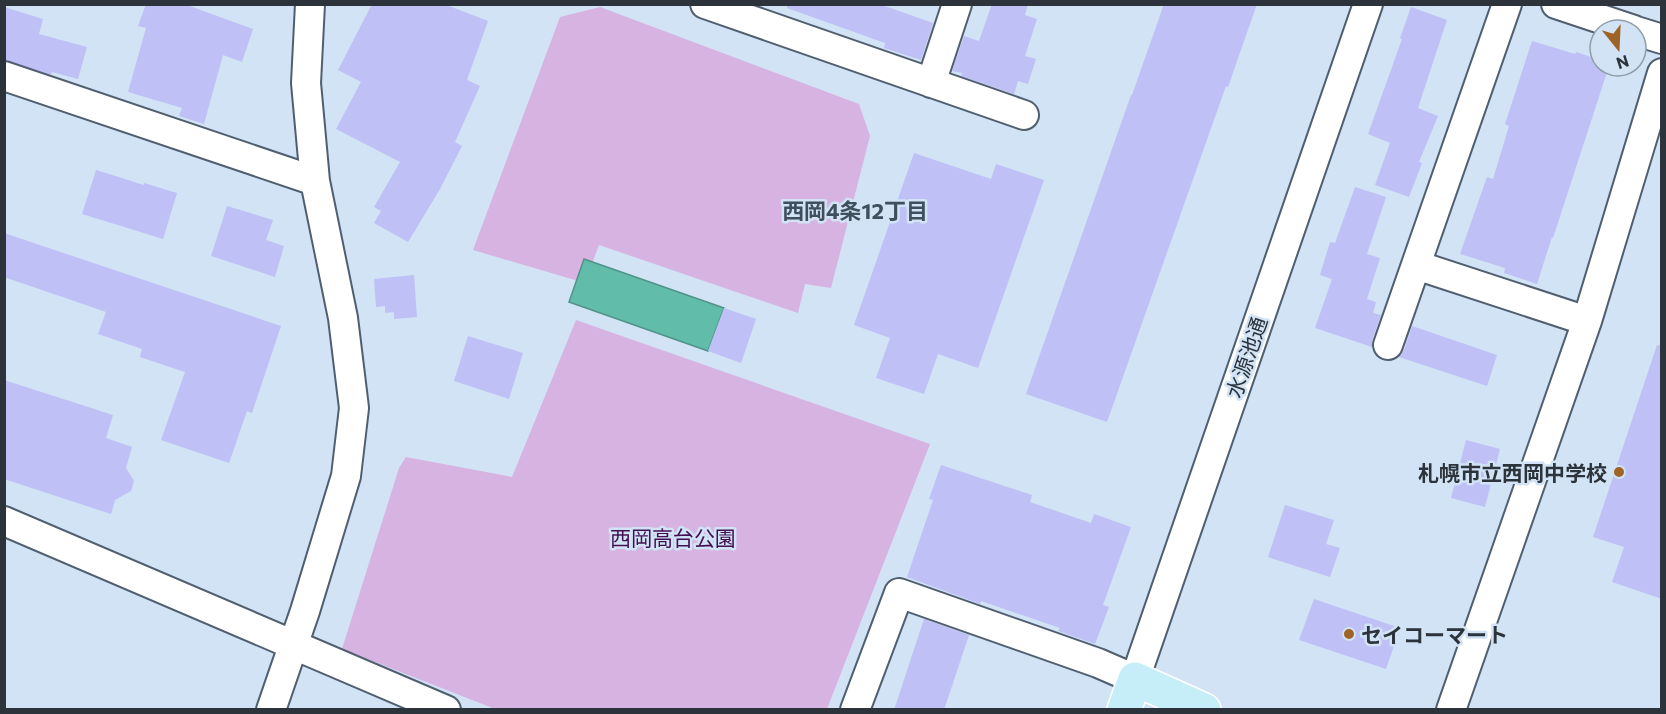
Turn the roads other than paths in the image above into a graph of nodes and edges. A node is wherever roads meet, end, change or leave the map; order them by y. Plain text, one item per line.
1 (310, 4) edge
2 (705, 4) edge
3 (957, 4) edge
4 (1368, 4) edge
5 (1507, 4) edge
6 (1556, 4) edge
7 (1599, 18) edge
8 (1662, 73) edge
9 (4, 76) edge
10 (931, 83) junction
11 (1024, 115) dead end
12 (315, 181) junction
13 (1416, 265) junction
14 (1587, 321) junction
15 (1388, 345) dead end
16 (4, 521) edge
17 (293, 644) junction
18 (1135, 679) junction
19 (271, 710) edge
20 (446, 710) edge
21 (855, 710) edge
22 (1124, 710) edge
23 (1204, 710) edge
24 (1451, 710) edge

1 - 12 street
2 - 10 street
3 - 10 street
4 - 18 street, 水源池通
5 - 13 street
6 - 7 street
8 - 14 street
9 - 12 street
10 - 11 street
12 - 17 street
13 - 14 street
13 - 15 street
14 - 24 street
16 - 17 street
17 - 19 street
17 - 20 street
18 - 21 street
18 - 22 main road, 水源池通
18 - 23 main road

